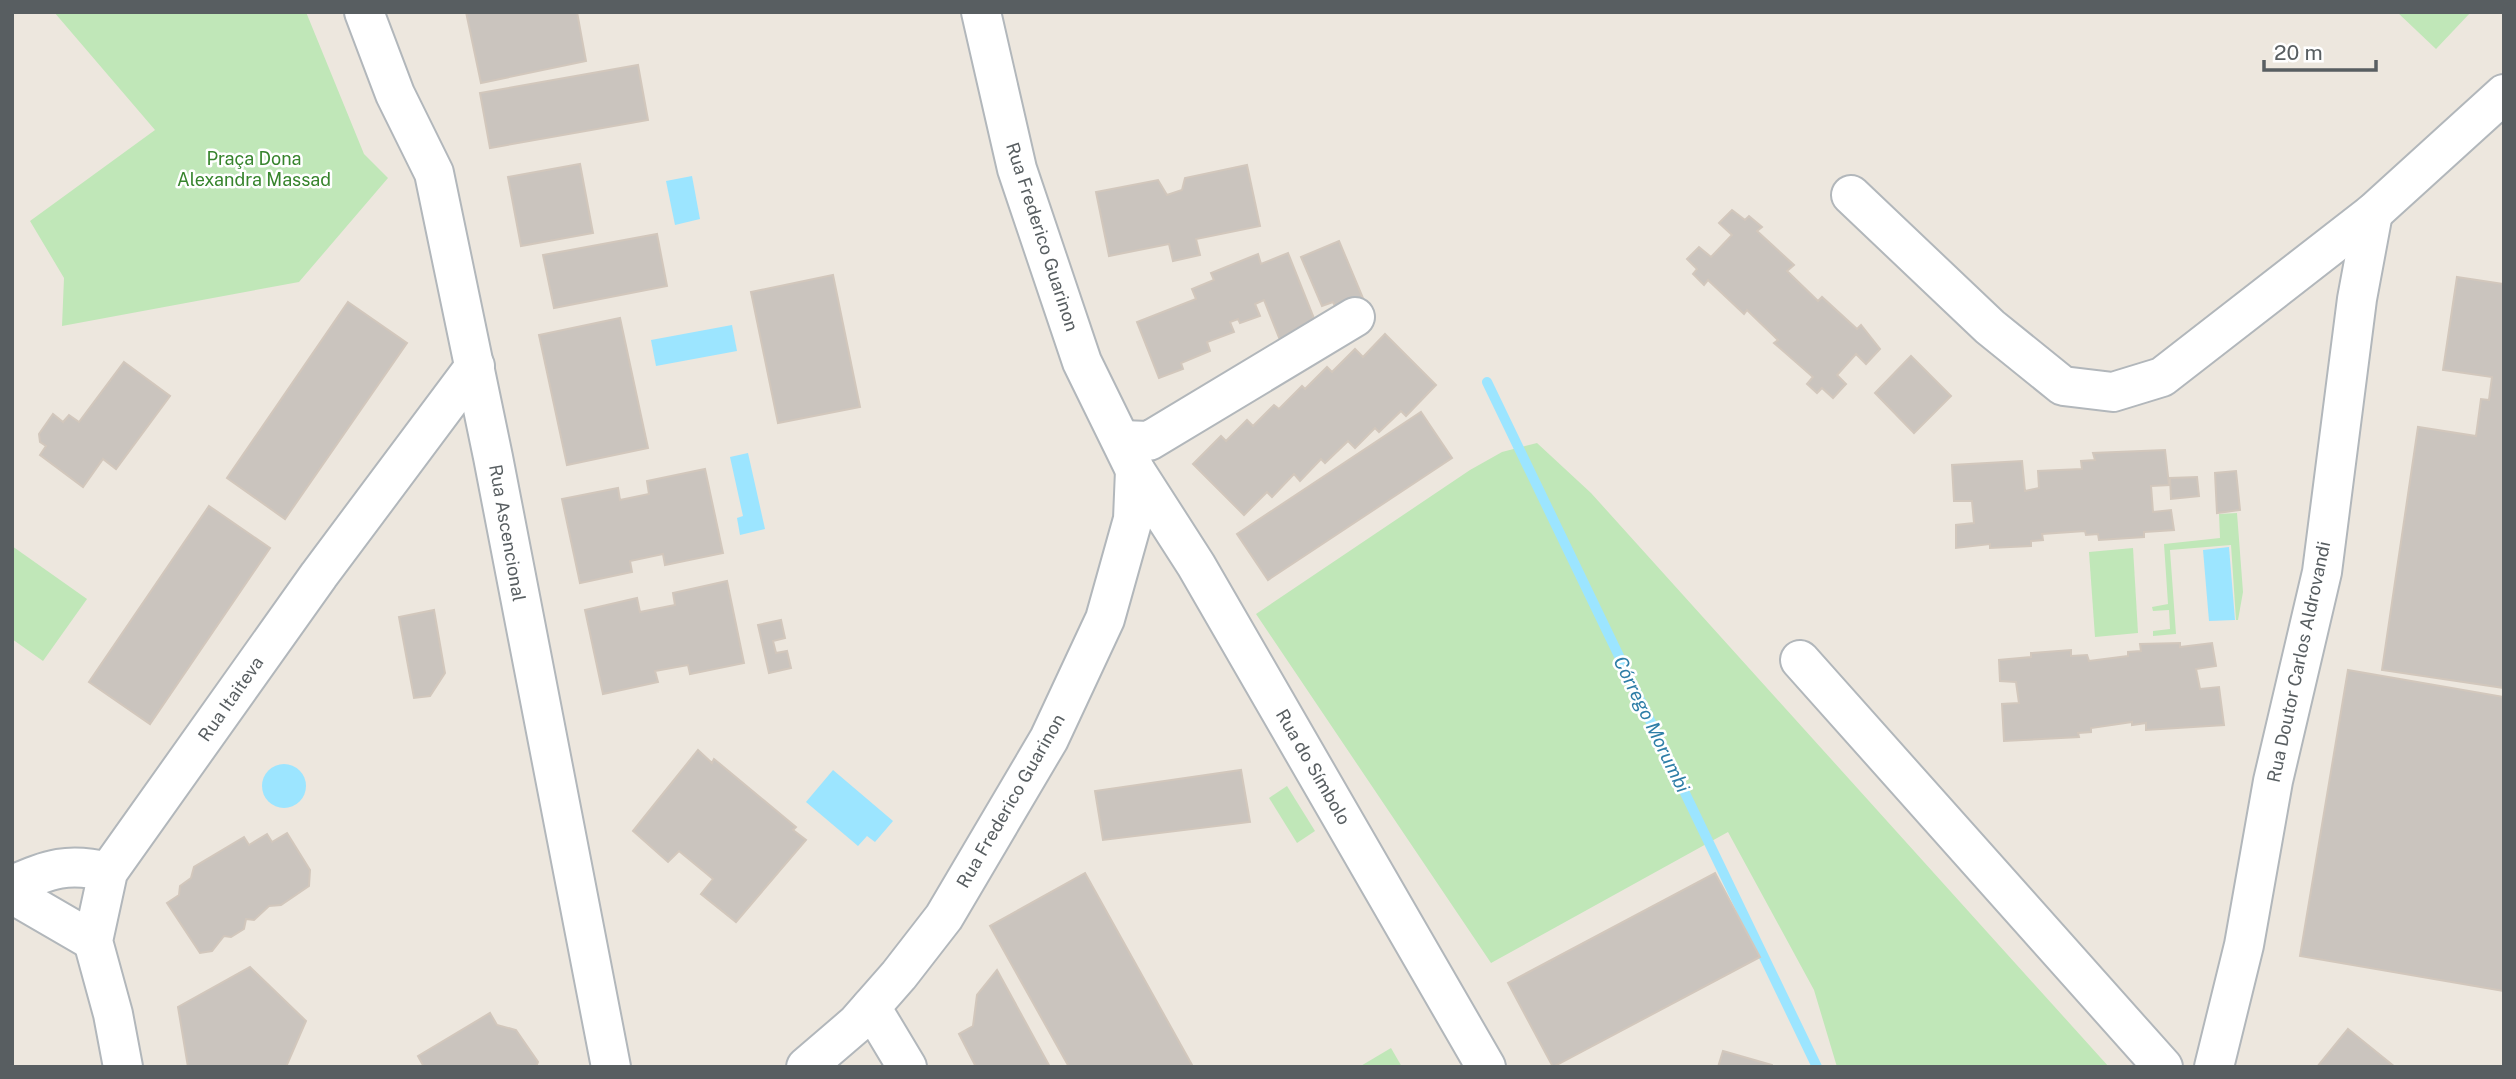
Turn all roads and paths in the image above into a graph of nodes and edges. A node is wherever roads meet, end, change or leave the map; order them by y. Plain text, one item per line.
1 (364, 12) edge
2 (981, 12) edge
3 (2504, 94) edge
4 (1851, 195) dead end
5 (2374, 213) junction
6 (1355, 317) dead end
7 (475, 366) junction
8 (1128, 455) junction
9 (1800, 660) dead end
10 (108, 872) junction
11 (12, 885) edge
12 (12, 894) edge
13 (93, 941) junction
14 (871, 1007) junction
15 (123, 1067) edge
16 (611, 1067) edge
17 (806, 1067) edge
18 (907, 1067) edge
19 (1486, 1067) edge
20 (2162, 1067) edge
21 (2214, 1067) edge

1 - 7 street, Rua Ascencional
2 - 8 street, Rua Frederico Guarinon
3 - 5 street
4 - 5 street
5 - 21 street, Rua Doutor Carlos Aldrovandi
6 - 8 street
7 - 10 street, Rua Itaiteva
7 - 16 street, Rua Ascencional
8 - 14 street, Rua Frederico Guarinon
8 - 19 street, Rua do Símbolo
9 - 20 street
10 - 11 street
10 - 13 street, Rua Itaiteva
12 - 13 street
13 - 15 street, Rua Itaiteva
14 - 17 street, Rua Frederico Guarinon
14 - 18 street

